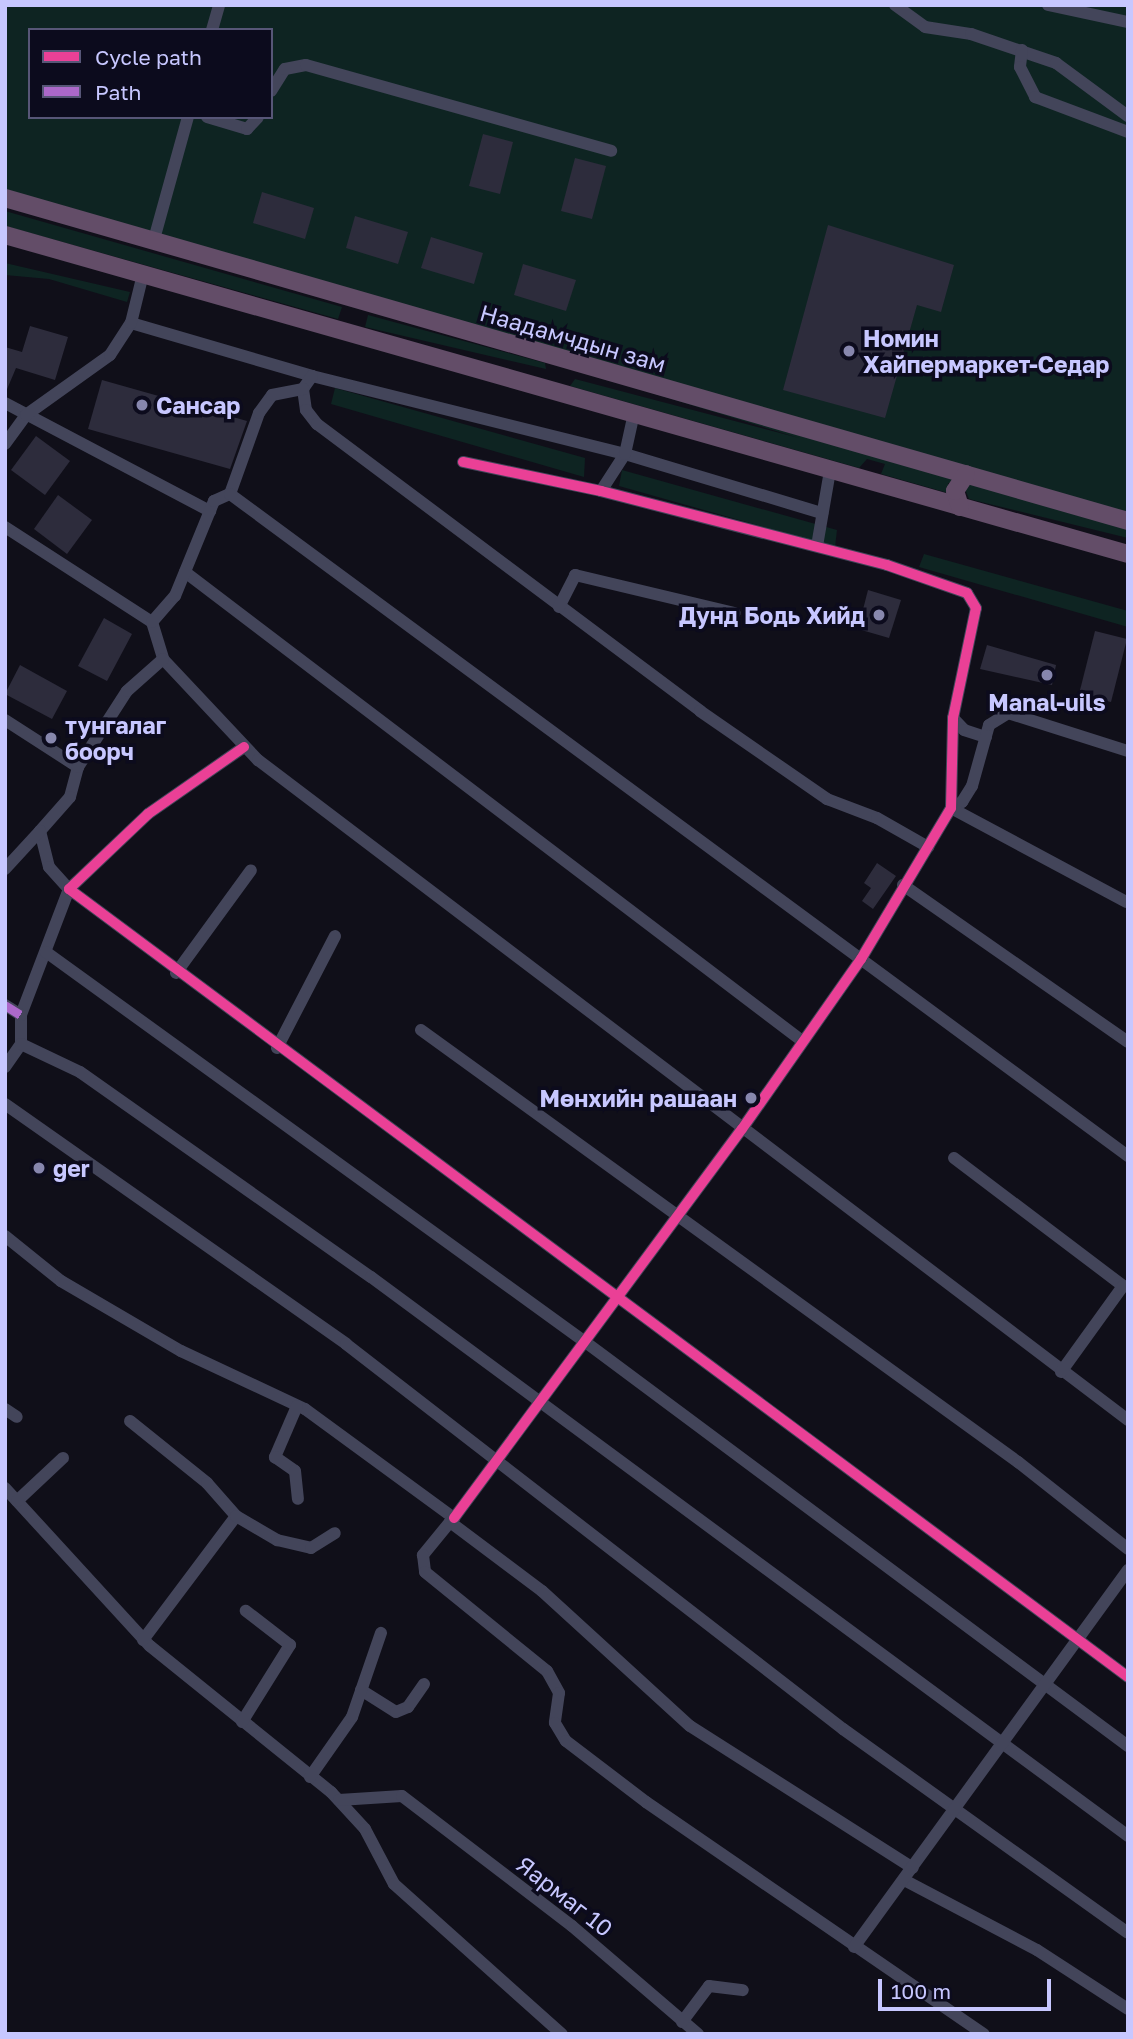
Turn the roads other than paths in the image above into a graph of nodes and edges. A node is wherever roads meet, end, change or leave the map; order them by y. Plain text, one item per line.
1 (219, 5) edge
2 (895, 5) edge
3 (1048, 5) edge
4 (1128, 22) edge
5 (213, 28) edge
6 (1022, 50) junction
7 (273, 89) edge
8 (1128, 116) edge
9 (187, 119) edge
10 (214, 119) edge
11 (256, 119) edge
12 (1128, 132) edge
13 (611, 151) dead end
14 (5, 198) edge
15 (5, 235) edge
16 (153, 243) junction
17 (143, 274) junction
18 (131, 323) junction
19 (558, 360) junction
20 (312, 376) junction
21 (303, 388) junction
22 (551, 388) junction
23 (5, 403) edge
24 (634, 413) junction
25 (26, 415) junction
26 (5, 444) edge
27 (872, 447) junction
28 (625, 454) junction
29 (463, 462) dead end
30 (830, 471) junction
31 (966, 474) junction
32 (863, 480) junction
33 (601, 491) junction
34 (230, 494) junction
35 (960, 507) junction
36 (210, 511) junction
37 (822, 513) junction
38 (1128, 521) edge
39 (5, 527) edge
40 (1128, 530) edge
41 (817, 547) junction
42 (1125, 553) edge
43 (185, 572) junction
44 (559, 607) junction
45 (735, 613) dead end
46 (152, 622) junction
47 (163, 659) junction
48 (953, 718) junction
49 (5, 720) edge
50 (986, 737) junction
51 (244, 747) junction
52 (1128, 751) edge
53 (78, 767) junction
54 (951, 808) junction
55 (40, 831) junction
56 (928, 847) junction
57 (8, 862) edge
58 (251, 870) dead end
59 (903, 885) junction
60 (69, 889) junction
61 (1126, 902) edge
62 (335, 936) dead end
63 (46, 952) junction
64 (860, 959) junction
65 (176, 973) junction
66 (5, 1005) edge
67 (22, 1015) junction
68 (421, 1030) dead end
69 (801, 1040) junction
70 (1128, 1042) edge
71 (21, 1044) junction
72 (277, 1048) junction
73 (5, 1067) edge
74 (5, 1104) edge
75 (743, 1129) junction
76 (1128, 1156) edge
77 (954, 1158) dead end
78 (679, 1213) junction
79 (5, 1236) edge
80 (616, 1300) junction
81 (588, 1344) junction
82 (1060, 1372) junction
83 (540, 1404) junction
84 (297, 1406) junction
85 (5, 1409) edge
86 (17, 1418) dead end
87 (1128, 1420) edge
88 (130, 1421) dead end
89 (63, 1458) dead end
90 (495, 1458) junction
91 (5, 1488) edge
92 (298, 1499) dead end
93 (17, 1501) junction
94 (236, 1516) junction
95 (452, 1520) junction
96 (335, 1533) dead end
97 (1128, 1549) edge
98 (1127, 1573) edge
99 (246, 1611) dead end
100 (381, 1633) dead end
101 (1075, 1639) junction
102 (144, 1640) junction
103 (1128, 1677) edge
104 (424, 1684) dead end
105 (1044, 1684) junction
106 (361, 1690) junction
107 (243, 1721) junction
108 (1000, 1744) junction
109 (1128, 1746) edge
110 (310, 1777) junction
111 (339, 1800) junction
112 (956, 1808) junction
113 (1128, 1836) edge
114 (913, 1868) junction
115 (906, 1881) junction
116 (1128, 1933) edge
117 (854, 1947) junction
118 (743, 1990) dead end
119 (1128, 2009) edge
120 (682, 2022) junction
121 (562, 2034) edge
122 (698, 2034) edge
123 (984, 2034) edge

1 - 5 street
2 - 6 street
3 - 4 street
6 - 8 street
6 - 12 street
7 - 13 street
9 - 16 street
10 - 11 street
14 - 16 highway, Наадамчдын зам
15 - 17 highway
16 - 19 highway, Наадамчдын зам
17 - 18 street
17 - 22 highway
18 - 20 street
18 - 25 street
19 - 22 highway
19 - 27 highway, Наадамчдын зам
20 - 21 street
20 - 28 street
21 - 34 street
21 - 44 street
22 - 24 highway
23 - 25 street
24 - 28 street
24 - 30 highway
25 - 26 street
25 - 36 street
27 - 31 highway, Наадамчдын зам
27 - 32 highway
28 - 33 street
28 - 37 street
29 - 33 street
30 - 32 highway
30 - 37 street
31 - 35 highway
31 - 38 highway, Наадамчдын зам
32 - 35 highway
33 - 41 street
34 - 36 street
34 - 64 street
35 - 42 highway
36 - 43 street
37 - 41 street
39 - 46 street
40 - 42 highway
41 - 48 street
43 - 46 street
43 - 69 street
44 - 45 street
44 - 56 street
46 - 47 street
47 - 51 street
47 - 53 street
48 - 50 street
48 - 54 street
49 - 53 street
50 - 52 street
50 - 54 street
51 - 60 street
51 - 75 street
53 - 55 street
54 - 56 street
54 - 61 street
55 - 57 street
55 - 60 street
56 - 59 street
58 - 65 street
59 - 64 street
59 - 70 street
60 - 63 street
60 - 65 street
62 - 72 street
63 - 67 street
63 - 81 street
64 - 69 street
64 - 76 street
65 - 72 street
66 - 67 street
67 - 71 street
68 - 78 street
69 - 75 street
71 - 73 street
71 - 83 street
72 - 80 street
74 - 90 street
75 - 78 street
75 - 82 street
77 - 82 street
78 - 80 street
78 - 97 street
79 - 84 street
80 - 81 street
80 - 101 street
81 - 83 street
81 - 105 street
82 - 87 street
83 - 90 street
83 - 108 street
84 - 92 street
84 - 95 street
85 - 86 street
88 - 94 street
89 - 93 street
90 - 95 street
90 - 112 street
91 - 93 street
93 - 102 street
94 - 96 street
94 - 102 street
95 - 114 street
95 - 117 street
98 - 101 street
99 - 107 street
100 - 106 street
101 - 103 street
101 - 105 street
102 - 107 street
104 - 106 street
105 - 108 street
105 - 109 street
106 - 110 street
107 - 110 street
108 - 112 street
108 - 113 street
110 - 111 street
111 - 120 street, Яармаг 10
111 - 121 street
112 - 114 street
112 - 116 street
114 - 115 street
115 - 117 street
115 - 119 street
117 - 123 street
118 - 120 street
120 - 122 street, Яармаг 10

